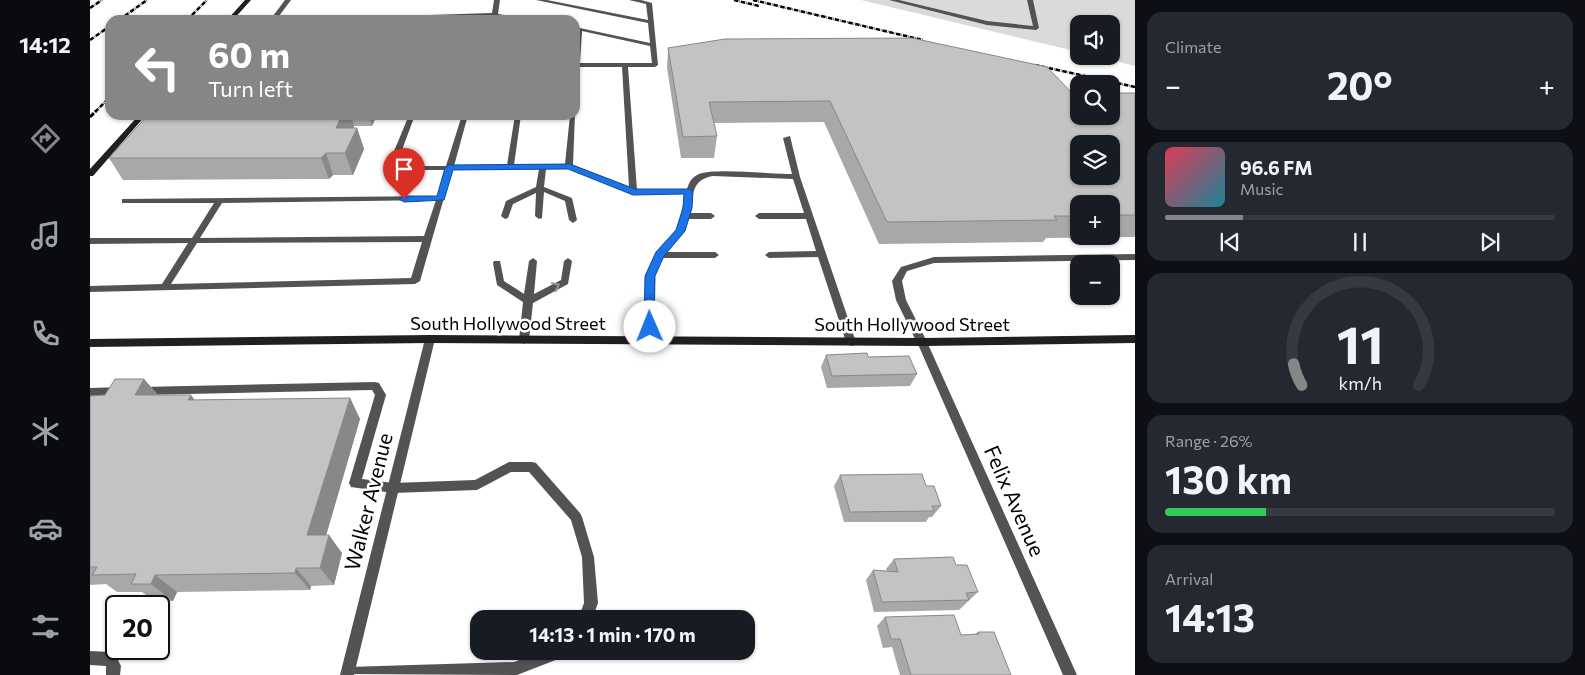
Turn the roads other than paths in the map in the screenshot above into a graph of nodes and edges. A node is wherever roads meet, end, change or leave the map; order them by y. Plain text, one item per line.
1 (248, 0) edge
2 (288, 0) edge
3 (498, 0) edge
4 (539, 0) edge
5 (632, 0) edge
6 (892, 0) edge
7 (1030, 0) edge
8 (234, 15) edge
9 (277, 15) edge
10 (495, 15) edge
11 (651, 22) junction
12 (580, 30) edge
13 (653, 46) junction
14 (580, 65) edge
15 (624, 65) junction
16 (139, 120) edge
17 (410, 120) edge
18 (463, 120) edge
19 (517, 120) edge
20 (573, 120) edge
21 (787, 138) dead end
22 (543, 166) junction
23 (570, 166) junction
24 (510, 167) junction
25 (449, 168) junction
26 (90, 174) edge
27 (796, 177) junction
28 (540, 188) junction
29 (689, 191) junction
30 (633, 192) junction
31 (441, 198) junction
32 (125, 201) dead end
33 (219, 201) junction
34 (505, 216) dead end
35 (539, 216) dead end
36 (685, 216) junction
37 (711, 216) dead end
38 (759, 216) dead end
39 (808, 216) junction
40 (573, 220) dead end
41 (427, 239) junction
42 (90, 241) edge
43 (194, 241) junction
44 (659, 254) junction
45 (821, 254) junction
46 (715, 255) dead end
47 (770, 255) dead end
48 (1135, 257) edge
49 (533, 261) dead end
50 (568, 261) dead end
51 (497, 263) dead end
52 (164, 288) junction
53 (90, 289) edge
54 (528, 301) junction
55 (1135, 338) edge
56 (430, 339) junction
57 (524, 340) junction
58 (650, 340) junction
59 (851, 342) junction
60 (922, 342) junction
61 (90, 343) edge
62 (90, 392) edge
63 (393, 488) junction
64 (588, 610) edge
65 (90, 658) edge
66 (538, 660) edge
67 (113, 675) edge
68 (347, 675) edge
69 (1070, 675) edge

1 - 8 main road
2 - 9 street
3 - 10 street
4 - 11 street
5 - 11 street
6 - 7 street
11 - 13 street
12 - 13 street
13 - 15 street
14 - 15 street
15 - 30 street
16 - 26 main road
17 - 25 street
18 - 25 street
19 - 24 street
20 - 23 street
21 - 27 street
22 - 23 street
22 - 24 street
22 - 28 street
23 - 30 street
24 - 25 street
25 - 31 street
27 - 29 street
27 - 39 street
28 - 34 street
28 - 35 street
28 - 40 street
29 - 30 street
29 - 36 street
31 - 33 street
31 - 41 street
32 - 33 street
33 - 43 street
36 - 37 street
36 - 44 street
38 - 39 street
39 - 45 street
41 - 43 street
41 - 52 street
42 - 43 street
43 - 52 street
44 - 46 street
44 - 58 street
45 - 47 street
45 - 59 street
48 - 60 street, Felix Avenue
49 - 54 street
54 -> 50 street
51 - 54 street
52 - 53 street
54 - 57 street
55 - 60 main road, South Hollywood Street
56 - 57 main road, South Hollywood Street
56 - 61 main road, South Hollywood Street
56 - 63 street, Walker Avenue
57 - 58 main road, South Hollywood Street
58 - 59 main road, South Hollywood Street
59 - 60 main road, South Hollywood Street
60 - 69 street, Felix Avenue
62 - 63 street
63 - 64 street
63 - 68 street, Walker Avenue
65 - 67 street
66 - 68 street

